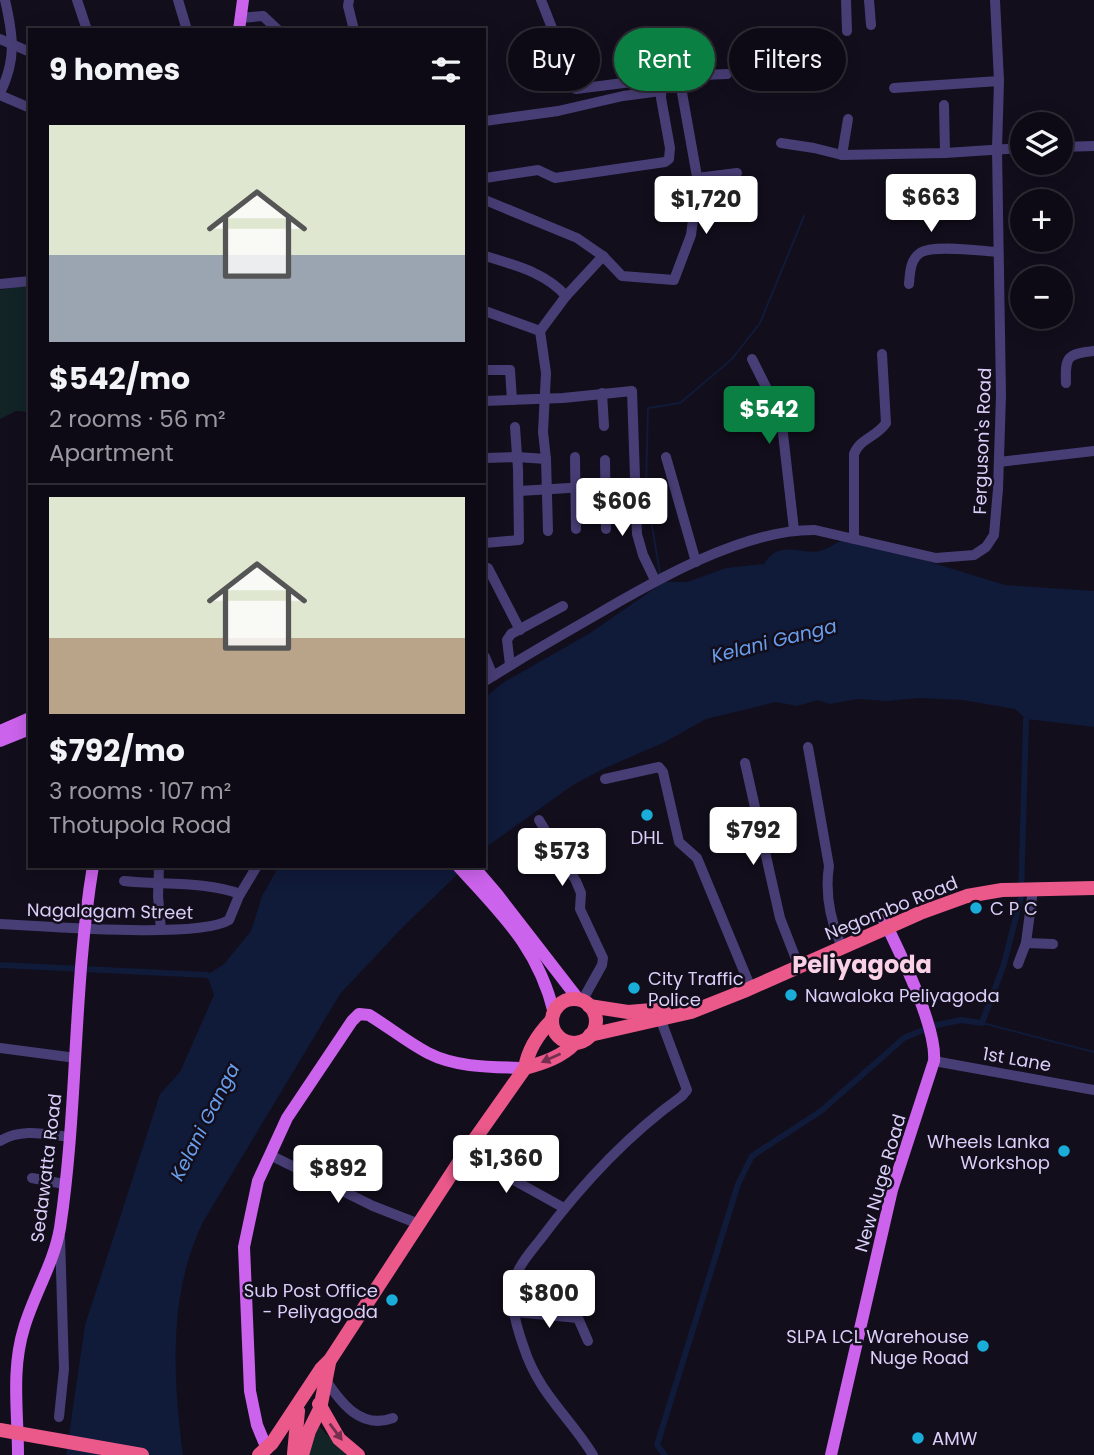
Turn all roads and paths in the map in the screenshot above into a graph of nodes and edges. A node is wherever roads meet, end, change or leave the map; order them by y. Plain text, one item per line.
1 (5, 0) edge
2 (77, 0) edge
3 (178, 0) edge
4 (243, 0) edge
5 (349, 0) edge
6 (541, 0) edge
7 (846, 0) edge
8 (869, 0) edge
9 (995, 0) edge
10 (240, 24) edge
11 (871, 25) dead end
12 (86, 28) edge
13 (186, 28) edge
14 (276, 28) edge
15 (354, 28) edge
16 (847, 31) dead end
17 (0, 39) edge
18 (14, 46) junction
19 (28, 51) edge
20 (715, 74) edge
21 (727, 74) dead end
22 (999, 81) junction
23 (614, 84) edge
24 (894, 88) dead end
25 (661, 91) joint
26 (682, 91) edge
27 (0, 94) edge
28 (944, 105) dead end
29 (28, 107) edge
30 (848, 119) dead end
31 (486, 121) edge
32 (781, 143) dead end
33 (1094, 146) edge
34 (1073, 147) edge
35 (1010, 148) edge
36 (997, 149) junction
37 (945, 153) junction
38 (842, 155) junction
39 (737, 173) dead end
40 (486, 178) edge
41 (697, 178) junction
42 (486, 200) edge
43 (998, 252) junction
44 (486, 256) edge
45 (603, 256) junction
46 (28, 281) edge
47 (0, 284) edge
48 (909, 284) dead end
49 (566, 296) junction
50 (486, 311) edge
51 (540, 331) junction
52 (1094, 351) edge
53 (882, 354) dead end
54 (752, 359) dead end
55 (486, 370) edge
56 (1066, 383) dead end
57 (602, 393) junction
58 (544, 399) junction
59 (512, 400) junction
60 (486, 401) edge
61 (604, 426) dead end
62 (515, 427) dead end
63 (1094, 451) edge
64 (517, 457) junction
65 (575, 457) dead end
66 (666, 457) dead end
67 (486, 458) edge
68 (547, 459) junction
69 (605, 460) dead end
70 (999, 463) junction
71 (636, 484) junction
72 (606, 487) junction
73 (575, 489) junction
74 (547, 490) junction
75 (519, 491) junction
76 (576, 529) dead end
77 (606, 529) dead end
78 (794, 530) junction
79 (548, 531) dead end
80 (854, 539) junction
81 (486, 543) edge
82 (696, 562) junction
83 (488, 568) dead end
84 (655, 580) junction
85 (563, 607) dead end
86 (520, 630) junction
87 (510, 665) junction
88 (489, 678) edge
89 (28, 719) edge
90 (28, 730) edge
91 (0, 731) edge
92 (0, 741) edge
93 (808, 747) dead end
94 (746, 763) dead end
95 (605, 779) dead end
96 (539, 820) dead end
97 (93, 868) edge
98 (159, 868) edge
99 (256, 868) edge
100 (460, 868) edge
101 (474, 868) edge
102 (124, 881) dead end
103 (1094, 881) edge
104 (158, 885) junction
105 (1025, 886) junction
106 (1094, 888) edge
107 (240, 894) junction
108 (493, 897) junction
109 (0, 924) edge
110 (886, 924) junction
111 (84, 928) junction
112 (162, 930) junction
113 (839, 940) junction
114 (1026, 943) junction
115 (1054, 944) dead end
116 (796, 959) junction
117 (1018, 964) dead end
118 (748, 981) junction
119 (583, 1002) junction
120 (553, 1017) junction
121 (660, 1018) junction
122 (590, 1035) junction
123 (575, 1043) junction
124 (0, 1048) edge
125 (76, 1058) junction
126 (934, 1061) junction
127 (524, 1068) junction
128 (1094, 1090) edge
129 (69, 1137) junction
130 (0, 1141) edge
131 (465, 1153) junction
132 (270, 1155) junction
133 (32, 1178) dead end
134 (64, 1184) junction
135 (564, 1208) junction
136 (419, 1224) junction
137 (60, 1230) junction
138 (515, 1312) junction
139 (588, 1341) dead end
140 (330, 1360) junction
141 (325, 1378) junction
142 (299, 1405) junction
143 (318, 1412) junction
144 (59, 1417) dead end
145 (393, 1418) dead end
146 (0, 1430) edge
147 (0, 1438) edge
148 (263, 1452) edge
149 (18, 1455) edge
150 (97, 1455) edge
151 (142, 1455) edge
152 (294, 1455) edge
153 (302, 1455) edge
154 (358, 1455) edge
155 (593, 1455) edge
156 (831, 1455) edge

1 - 18 street
2 - 12 street
3 - 13 street
4 - 10 main road
5 - 15 street
6 - 23 street
7 - 16 street
8 - 11 street
9 - 22 street, Ferguson's Road
10 - 14 street
17 - 18 street
18 - 19 street
18 - 27 street
20 - 21 street
22 - 24 street
22 - 36 street, Ferguson's Road
25 - 31 street
25 - 40 street
26 - 41 street
27 - 29 street
28 - 37 street
30 - 38 street
32 - 38 street
33 - 34 street
35 - 36 street
36 - 37 street
36 - 43 street, Ferguson's Road
37 - 38 street
39 - 41 street
41 - 45 street
42 - 45 street
43 - 48 street
43 - 70 street, Ferguson's Road
44 - 49 street
45 - 49 street
46 - 47 street
49 - 51 street
50 - 51 street
51 - 58 street
52 - 56 street
53 - 80 street
54 - 78 street
55 - 59 street
57 - 58 street
57 - 61 street
57 - 71 street
58 - 59 street
58 - 68 street
59 - 60 street
62 - 64 street
63 - 70 street
64 - 67 street
64 - 68 street
64 - 75 street
65 - 73 street
66 - 82 street
68 - 74 street
69 - 72 street
70 - 80 street, Ferguson's Road
71 - 72 street
71 - 84 street
72 - 73 street
72 - 77 street
73 - 74 street
73 - 76 street
74 - 75 street
74 - 79 street
75 - 81 street
78 - 80 street, Ferguson's Road
78 - 82 street, Ferguson's Road
82 - 84 street, Ferguson's Road
83 - 86 street
84 - 87 street, Ferguson's Road
85 - 86 street
86 - 87 street
87 - 88 street, Ferguson's Road
89 - 91 main road
90 - 92 main road
93 - 113 street
94 - 116 street
95 - 118 street
96 - 119 street
97 - 111 main road, Sedawatta Road
98 - 104 street
99 - 107 street
100 - 108 main road
101 - 108 main road
102 - 104 street
103 - 105 highway, Negombo Road
104 - 107 street
104 - 112 street
105 - 106 highway, Negombo Road
105 - 110 highway, Negombo Road
105 - 114 street
107 - 112 street, Nagalagam Street
108 - 119 main road
108 - 120 main road
109 - 111 street, Nagalagam Street
110 - 113 highway, Negombo Road
110 - 121 highway, Negombo Road
110 - 126 main road, New Nuge Road
111 - 112 street, Nagalagam Street
111 - 125 main road, Sedawatta Road
113 - 116 highway, Negombo Road
114 - 115 street
114 - 117 street
116 - 118 highway, Negombo Road
118 - 119 highway, Negombo Road
119 - 120 highway
119 - 122 highway
120 - 123 highway
120 - 127 highway
121 - 122 highway, Negombo Road
121 - 135 street
122 - 123 highway
123 -> 127 highway
124 - 125 street
125 - 129 main road, Sedawatta Road
126 - 128 street, 1st Lane
126 - 156 main road, New Nuge Road
127 - 131 highway
127 - 132 main road
129 - 130 street
129 - 134 main road, Sedawatta Road
131 - 135 street
131 - 136 highway
132 - 136 street
132 - 148 main road
133 - 134 street
134 - 137 main road, Sedawatta Road
135 - 138 street
136 - 140 highway
137 - 144 street
137 - 149 main road, Sedawatta Road
138 - 139 street
138 - 155 street
140 - 141 highway
140 - 142 highway
141 - 143 highway
141 - 145 street
142 - 143 highway
142 - 143 highway
142 - 148 highway
142 - 152 highway
143 - 153 highway
143 -> 154 highway
146 - 151 highway, bridge
147 - 150 highway

